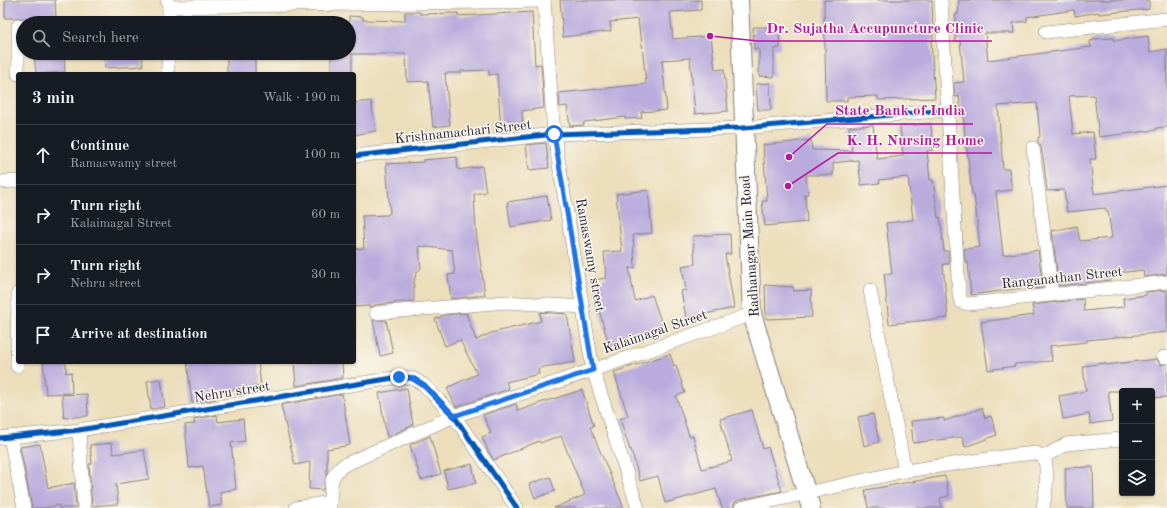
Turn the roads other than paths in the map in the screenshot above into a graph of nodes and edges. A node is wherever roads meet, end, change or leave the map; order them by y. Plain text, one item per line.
1 (544, 0) edge
2 (739, 0) edge
3 (941, 0) edge
4 (168, 3) edge
5 (169, 16) edge
6 (1167, 19) edge
7 (1046, 32) dead end
8 (18, 60) edge
9 (168, 60) edge
10 (18, 72) edge
11 (168, 72) edge
12 (948, 110) junction
13 (743, 128) junction
14 (554, 134) junction
15 (1033, 148) dead end
16 (356, 156) edge
17 (0, 182) edge
18 (16, 182) edge
19 (1167, 282) edge
20 (870, 290) dead end
21 (1052, 295) junction
22 (583, 307) junction
23 (376, 313) dead end
24 (752, 314) junction
25 (593, 370) junction
26 (454, 416) junction
27 (79, 430) junction
28 (5, 438) edge
29 (1119, 439) edge
30 (1044, 457) junction
31 (905, 471) junction
32 (809, 500) edge
33 (330, 505) edge
34 (24, 508) edge
35 (84, 508) edge
36 (296, 508) edge
37 (516, 508) edge
38 (638, 508) edge
39 (741, 508) edge
40 (1043, 508) edge

1 - 4 street
1 - 14 street, Ramaswamy street
2 - 13 street, Radhanagar Main Road
3 - 12 street
4 - 5 street
6 - 7 street
8 - 10 street
9 - 11 street
12 - 13 street, Krishnamachari Street
12 - 21 street, Ranganathan Street
13 - 14 street, Krishnamachari Street
13 - 24 street, Radhanagar Main Road
14 - 16 street, Krishnamachari Street
14 - 22 street, Ramaswamy street
15 - 21 street
17 - 18 street
19 - 21 street, Ranganathan Street
20 - 31 street
22 - 23 street
22 - 25 street, Ramaswamy street
24 - 25 street, Kalaimagal Street
24 - 32 street, Radhanagar Main Road
25 - 26 street, Kalaimagal Street
25 - 38 street, Ramaswamy street
26 - 27 street, Nehru street
26 - 33 street, Kalaimagal Street
26 - 37 street, Nehru street
27 - 28 street, Nehru street
27 - 35 street
28 - 34 street
29 - 30 street
30 - 31 street
30 - 40 street
31 - 32 street
32 - 39 street
33 - 36 street

